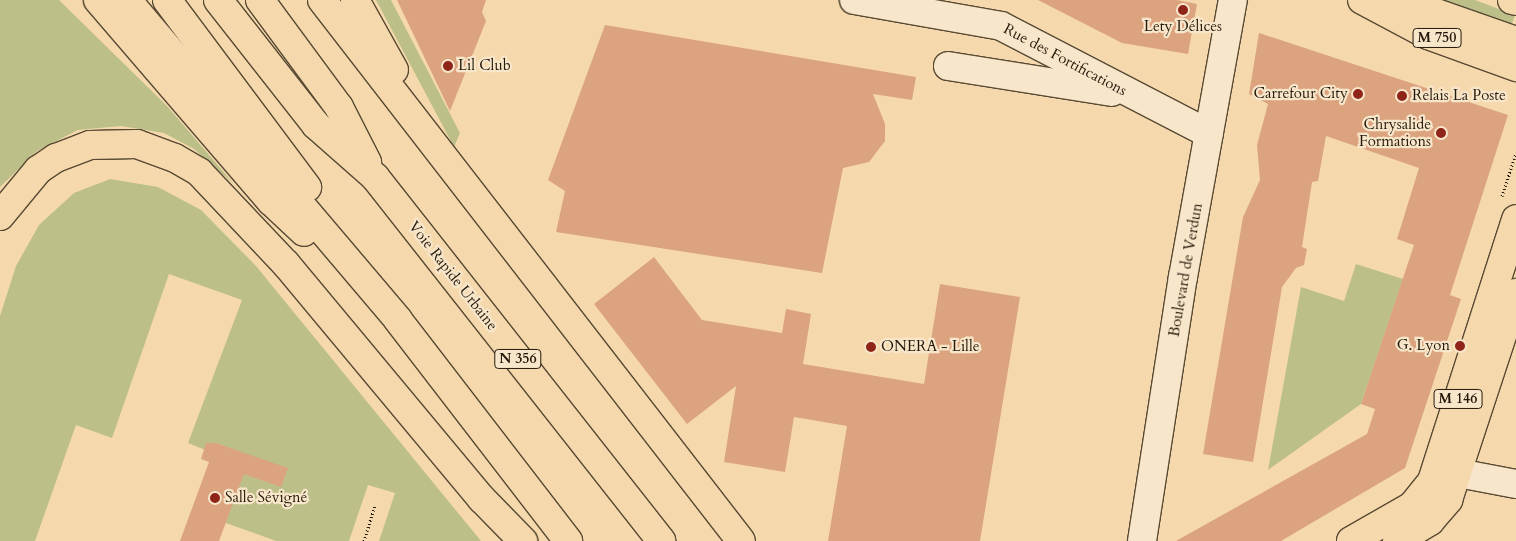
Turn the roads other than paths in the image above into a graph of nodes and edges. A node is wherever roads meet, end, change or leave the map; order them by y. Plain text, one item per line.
1 (98, 0) edge
2 (127, 0) edge
3 (167, 0) edge
4 (218, 0) edge
5 (260, 0) edge
6 (322, 0) edge
7 (355, 0) edge
8 (854, 0) edge
9 (1233, 0) edge
10 (1362, 0) edge
11 (1399, 0) edge
12 (1512, 0) edge
13 (1516, 2) edge
14 (1516, 40) edge
15 (948, 66) dead end
16 (1516, 68) edge
17 (1131, 95) junction
18 (415, 119) junction
19 (1209, 134) junction
20 (375, 177) junction
21 (0, 216) edge
22 (1516, 219) edge
23 (1516, 293) edge
24 (398, 320) junction
25 (1458, 473) junction
26 (1516, 484) edge
27 (522, 541) edge
28 (568, 541) edge
29 (661, 541) edge
30 (742, 541) edge
31 (1142, 541) edge
32 (1351, 541) edge
33 (1397, 541) edge

1 - 24 main road
2 - 24 main road
3 - 24 main road
4 - 20 main road, N 356
5 - 20 main road
6 - 18 main road
7 - 18 main road
8 - 17 street, Rue des Fortifications
9 - 19 street, Boulevard de Verdun
10 - 16 main road, M 750
11 - 14 main road, M 750
12 - 13 main road
15 - 17 street
17 - 19 street, Rue des Fortifications
18 - 30 main road
19 - 31 street, Boulevard de Verdun
20 - 29 main road, Voie Rapide Urbaine / N 356
21 - 27 main road
22 - 32 main road, M 146
23 - 25 main road, M 146
24 - 28 main road
25 - 26 street
25 - 33 main road, M 146

